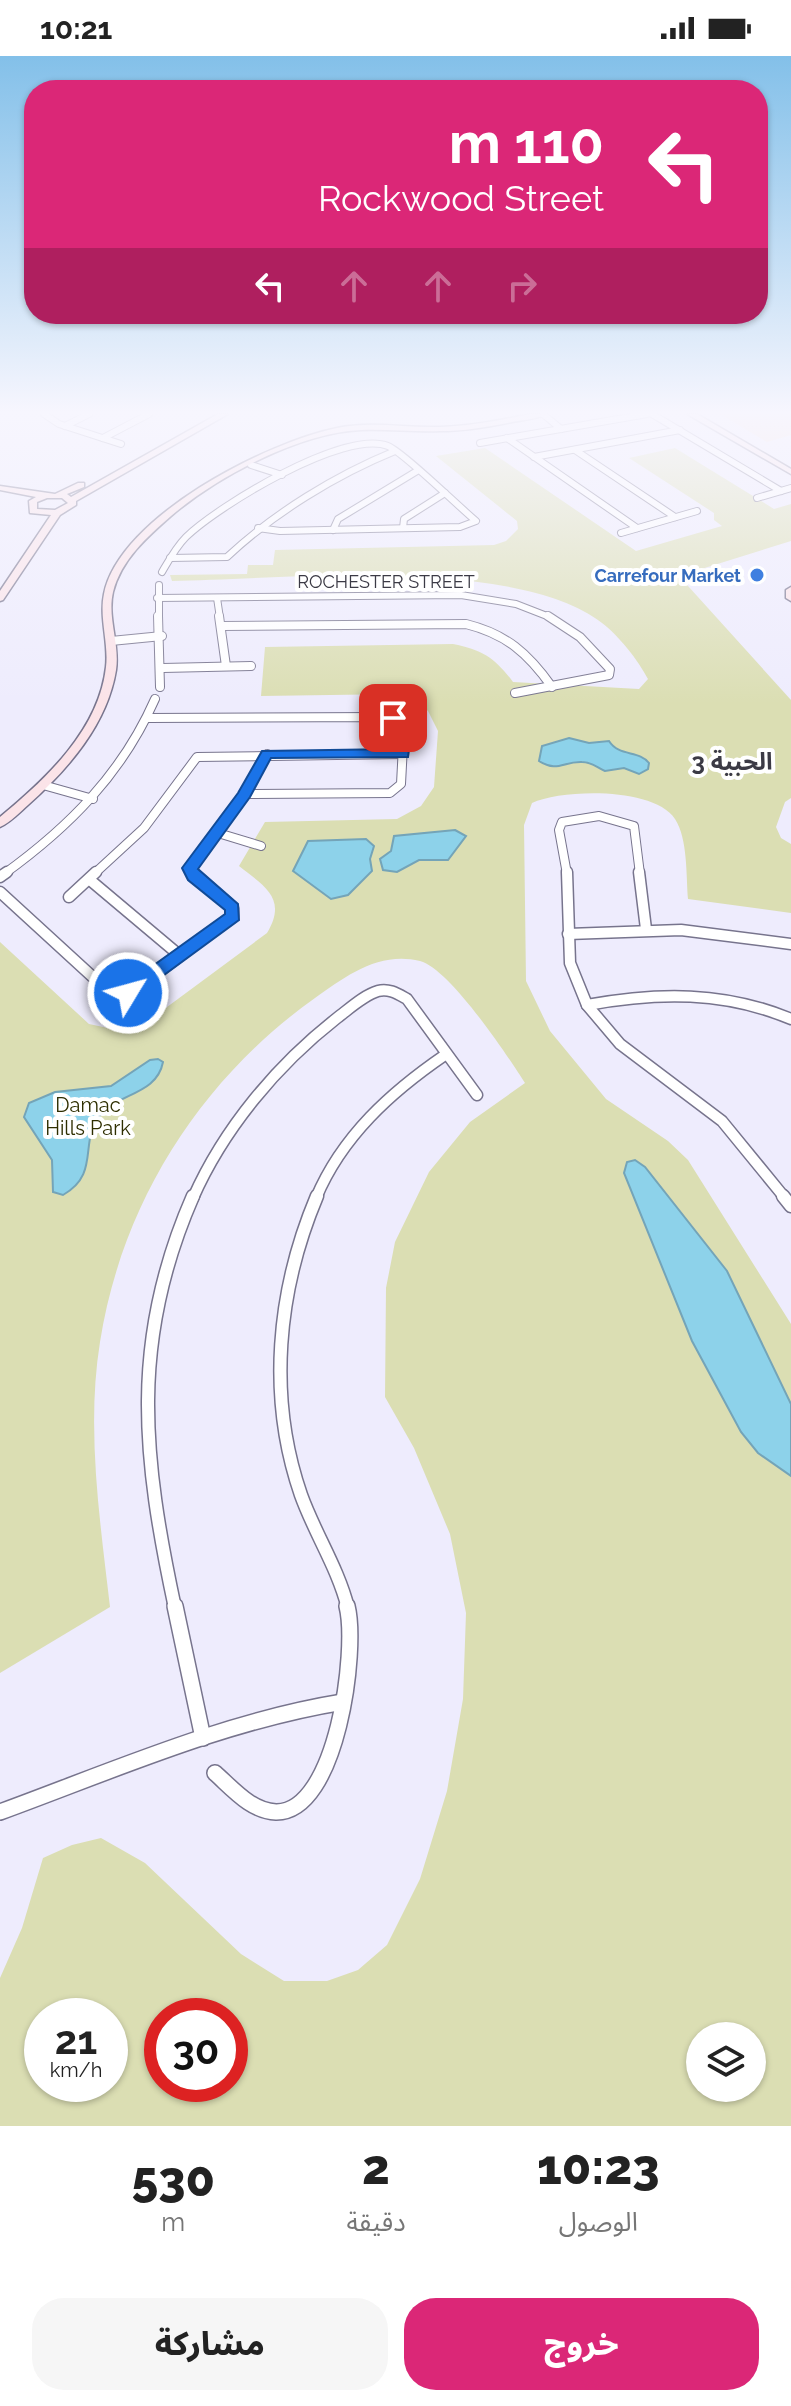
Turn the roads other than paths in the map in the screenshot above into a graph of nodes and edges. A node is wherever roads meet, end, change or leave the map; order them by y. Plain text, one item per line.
1 (35, 511) edge
2 (43, 511) edge
3 (62, 511) edge
4 (170, 511) edge
5 (224, 511) edge
6 (288, 511) edge
7 (352, 511) edge
8 (417, 511) edge
9 (467, 511) edge
10 (612, 511) edge
11 (665, 511) edge
12 (697, 511) dead end
13 (57, 513) junction
14 (675, 517) junction
15 (258, 528) junction
16 (403, 528) junction
17 (637, 528) junction
18 (333, 530) junction
19 (621, 533) dead end
20 (170, 558) junction
21 (162, 572) dead end
22 (159, 585) dead end
23 (0, 589) edge
24 (791, 590) edge
25 (0, 598) edge
26 (157, 598) junction
27 (217, 598) junction
28 (791, 598) edge
29 (222, 626) junction
30 (162, 634) junction
31 (111, 639) junction
32 (226, 666) junction
33 (251, 666) dead end
34 (163, 668) junction
35 (160, 687) dead end
36 (552, 687) junction
37 (515, 693) dead end
38 (155, 699) dead end
39 (148, 718) junction
40 (267, 754) junction
41 (403, 754) junction
42 (45, 782) junction
43 (245, 794) junction
44 (95, 797) junction
45 (0, 823) edge
46 (218, 833) junction
47 (261, 846) dead end
48 (0, 877) edge
49 (90, 880) junction
50 (0, 892) edge
51 (69, 897) dead end
52 (646, 929) junction
53 (568, 934) junction
54 (791, 944) edge
55 (178, 954) junction
56 (587, 1005) junction
57 (791, 1019) edge
58 (445, 1055) junction
59 (477, 1095) dead end
60 (791, 1206) edge
61 (343, 1702) junction
62 (203, 1738) junction
63 (215, 1773) dead end
64 (0, 1812) edge

1 - 23 street
2 - 13 street
3 - 13 street
4 - 31 street
5 - 20 street
6 - 15 street
7 - 18 street
8 - 16 street
9 - 16 street
10 - 17 street
11 - 14 street
12 - 14 street
13 - 25 street
14 - 17 street
15 - 18 street
15 - 20 street
16 - 18 street
17 - 19 street
20 - 21 street
22 - 26 street
24 - 28 street
26 - 27 street, ROCHESTER STREET
26 - 30 street
27 - 29 street
27 - 36 street, ROCHESTER STREET
29 - 32 street
29 - 36 street
30 - 31 street
30 - 34 street
31 - 42 street
32 - 33 street
32 - 34 street
34 - 35 street
36 - 37 street, ROCHESTER STREET
38 - 39 street
39 - 41 street
39 - 44 street
40 - 41 street
40 - 43 street
40 - 49 street
41 - 43 street
42 - 44 street
42 - 45 street
43 - 46 street
44 - 48 street
46 - 47 street
46 - 55 street
49 - 51 street
49 - 55 street
50 - 55 street
52 - 53 street
52 - 53 street
52 - 54 street
53 - 56 street
56 - 57 street
56 - 60 street
58 - 59 street
58 - 61 street
58 - 62 street
61 - 62 street
61 - 63 street
62 - 64 street

